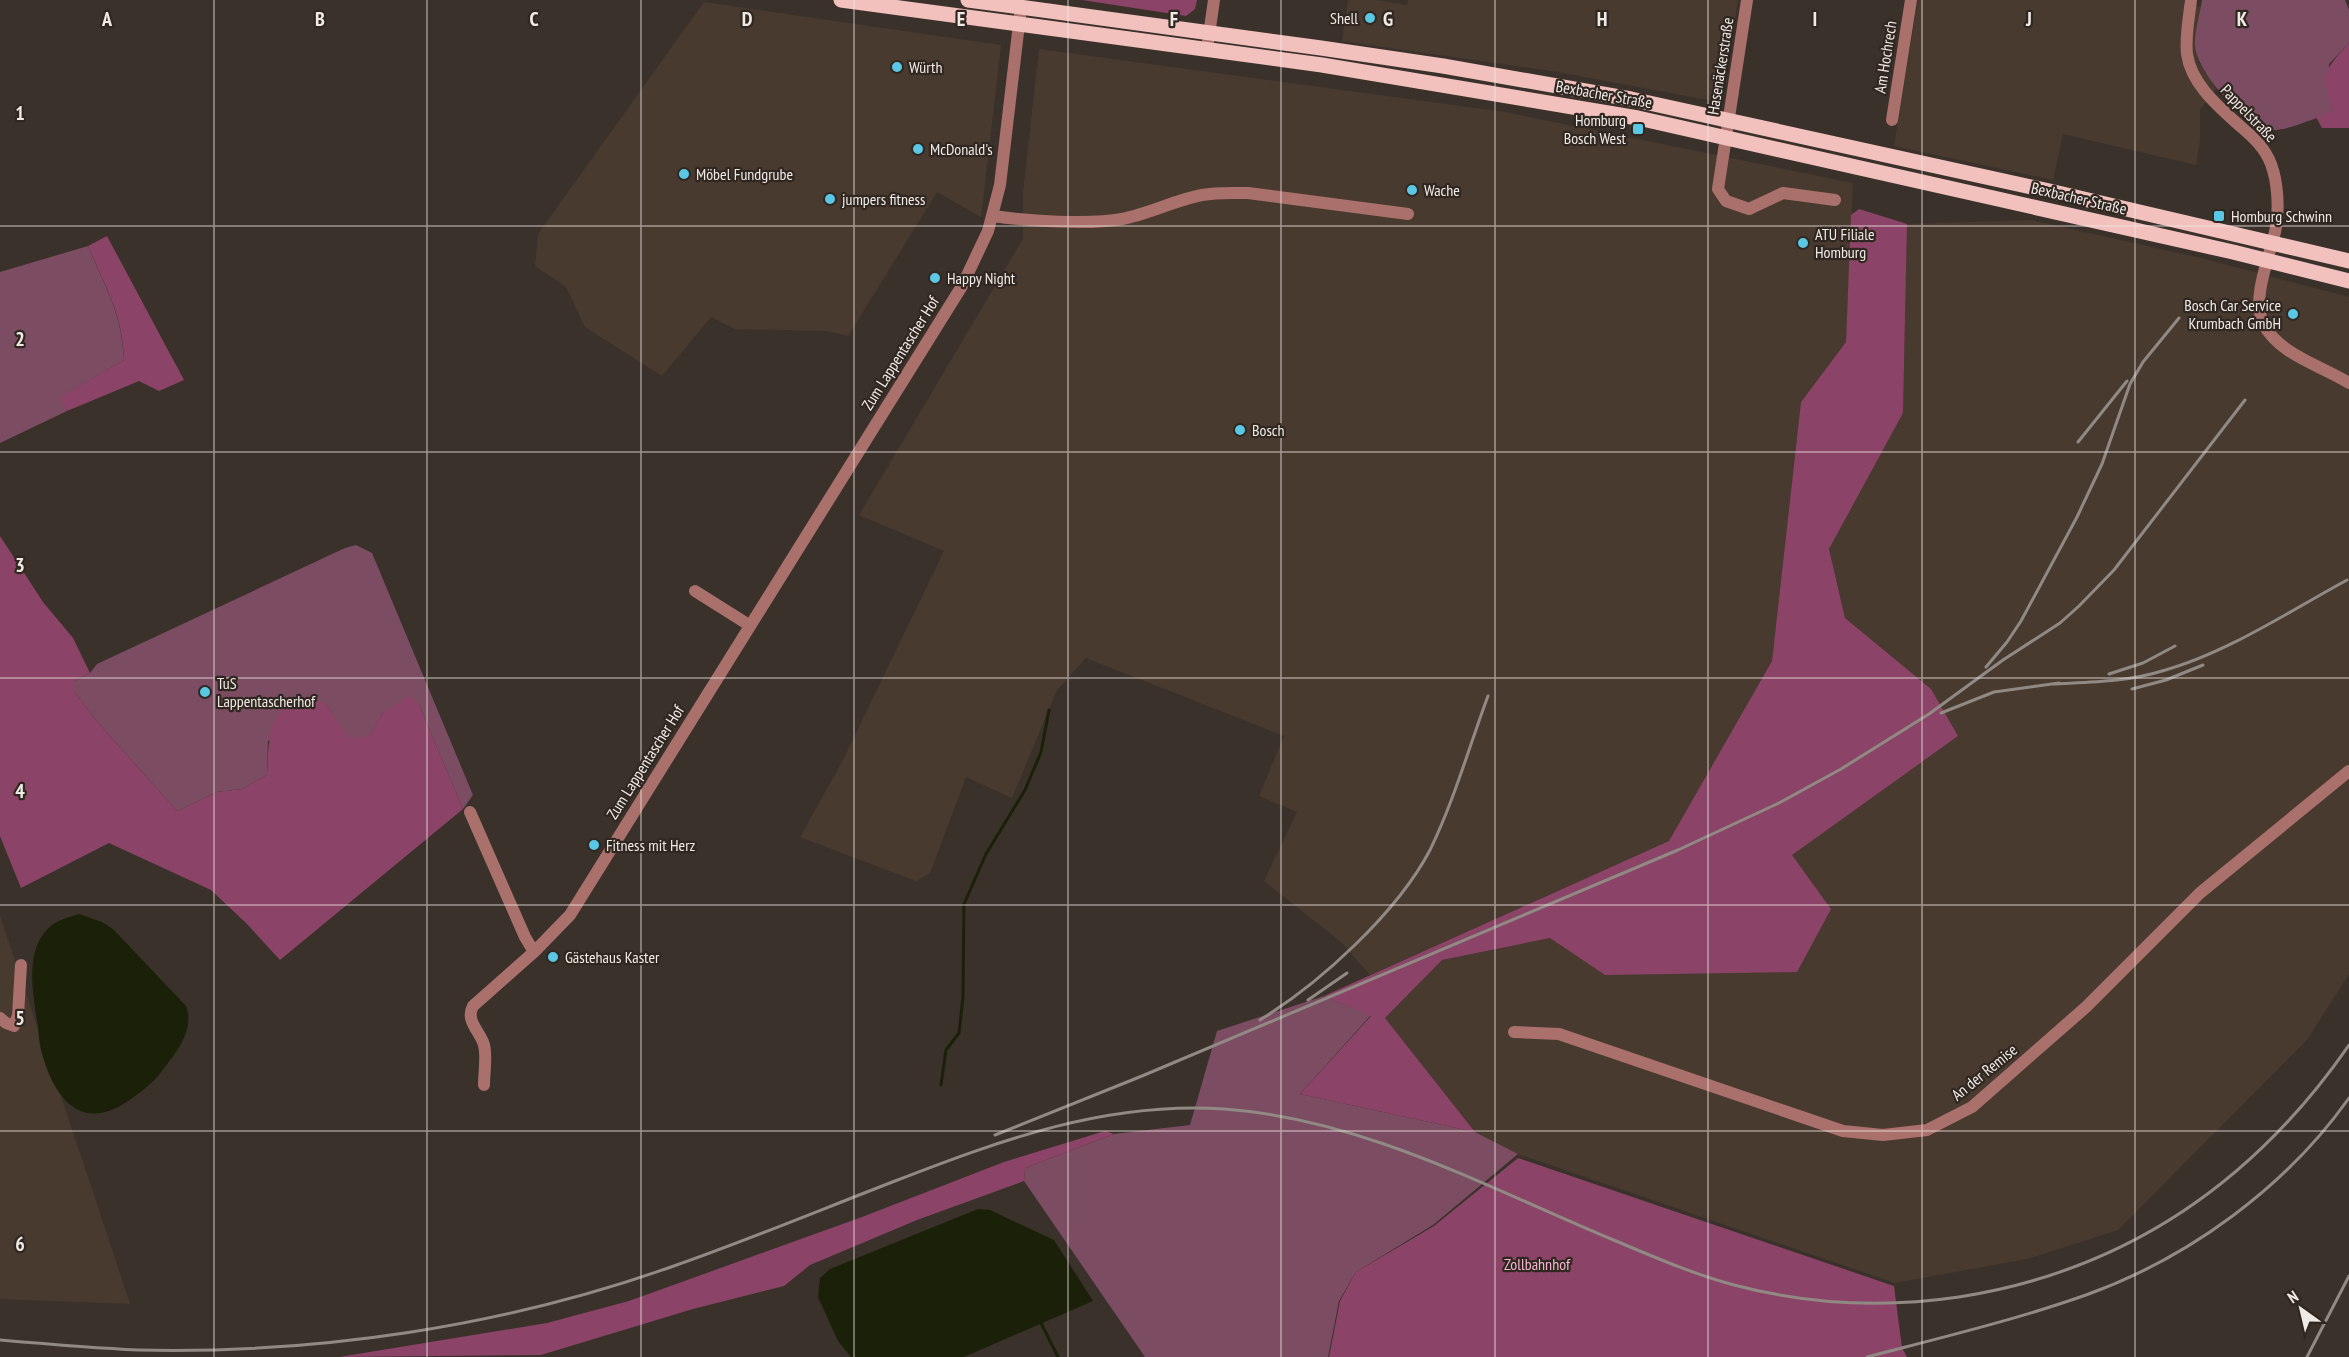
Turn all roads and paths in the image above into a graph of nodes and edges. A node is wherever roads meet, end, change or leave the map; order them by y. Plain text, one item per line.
1 (841, 0) edge
2 (968, 0) edge
3 (1214, 0) edge
4 (1747, 0) edge
5 (1911, 0) edge
6 (2192, 0) edge
7 (893, 4) edge
8 (1021, 7) junction
9 (1020, 24) junction
10 (1209, 32) junction
11 (1206, 50) junction
12 (1728, 120) junction
13 (1892, 120) dead end
14 (1725, 136) junction
15 (1835, 201) dead end
16 (1408, 214) dead end
17 (993, 216) junction
18 (2270, 252) junction
19 (2349, 261) edge
20 (2349, 281) edge
21 (2349, 383) edge
22 (695, 591) dead end
23 (749, 625) junction
24 (2349, 771) edge
25 (470, 812) dead end
26 (534, 952) junction
27 (21, 965) dead end
28 (0, 1018) edge
29 (1514, 1032) dead end
30 (484, 1084) dead end

1 - 7 main road, Bexbacher Straße
2 - 8 main road, Bexbacher Straße
3 - 10 street
4 - 12 street, Hasenäckerstraße
5 - 13 street, Am Hochrech
6 - 18 street, Pappelstraße
7 - 9 main road, Bexbacher Straße
8 - 9 street, Zum Lappentascher Hof
8 - 10 main road, Bexbacher Straße
9 - 11 main road, Bexbacher Straße
9 - 17 street, Zum Lappentascher Hof
10 - 11 street
10 - 12 main road, Bexbacher Straße
11 - 14 main road, Bexbacher Straße
12 - 14 street, Hasenäckerstraße
12 - 18 main road, Bexbacher Straße
14 - 15 street, Hasenäckerstraße
14 - 18 main road, Bexbacher Straße
16 - 17 street
17 - 23 street, Zum Lappentascher Hof
18 - 19 main road, Bexbacher Straße
18 - 20 main road, Bexbacher Straße
18 - 21 street
22 - 23 street
23 - 26 street, Zum Lappentascher Hof
24 - 29 street, An der Remise
25 - 26 street
26 - 30 street, Zum Lappentascher Hof
27 - 28 street

